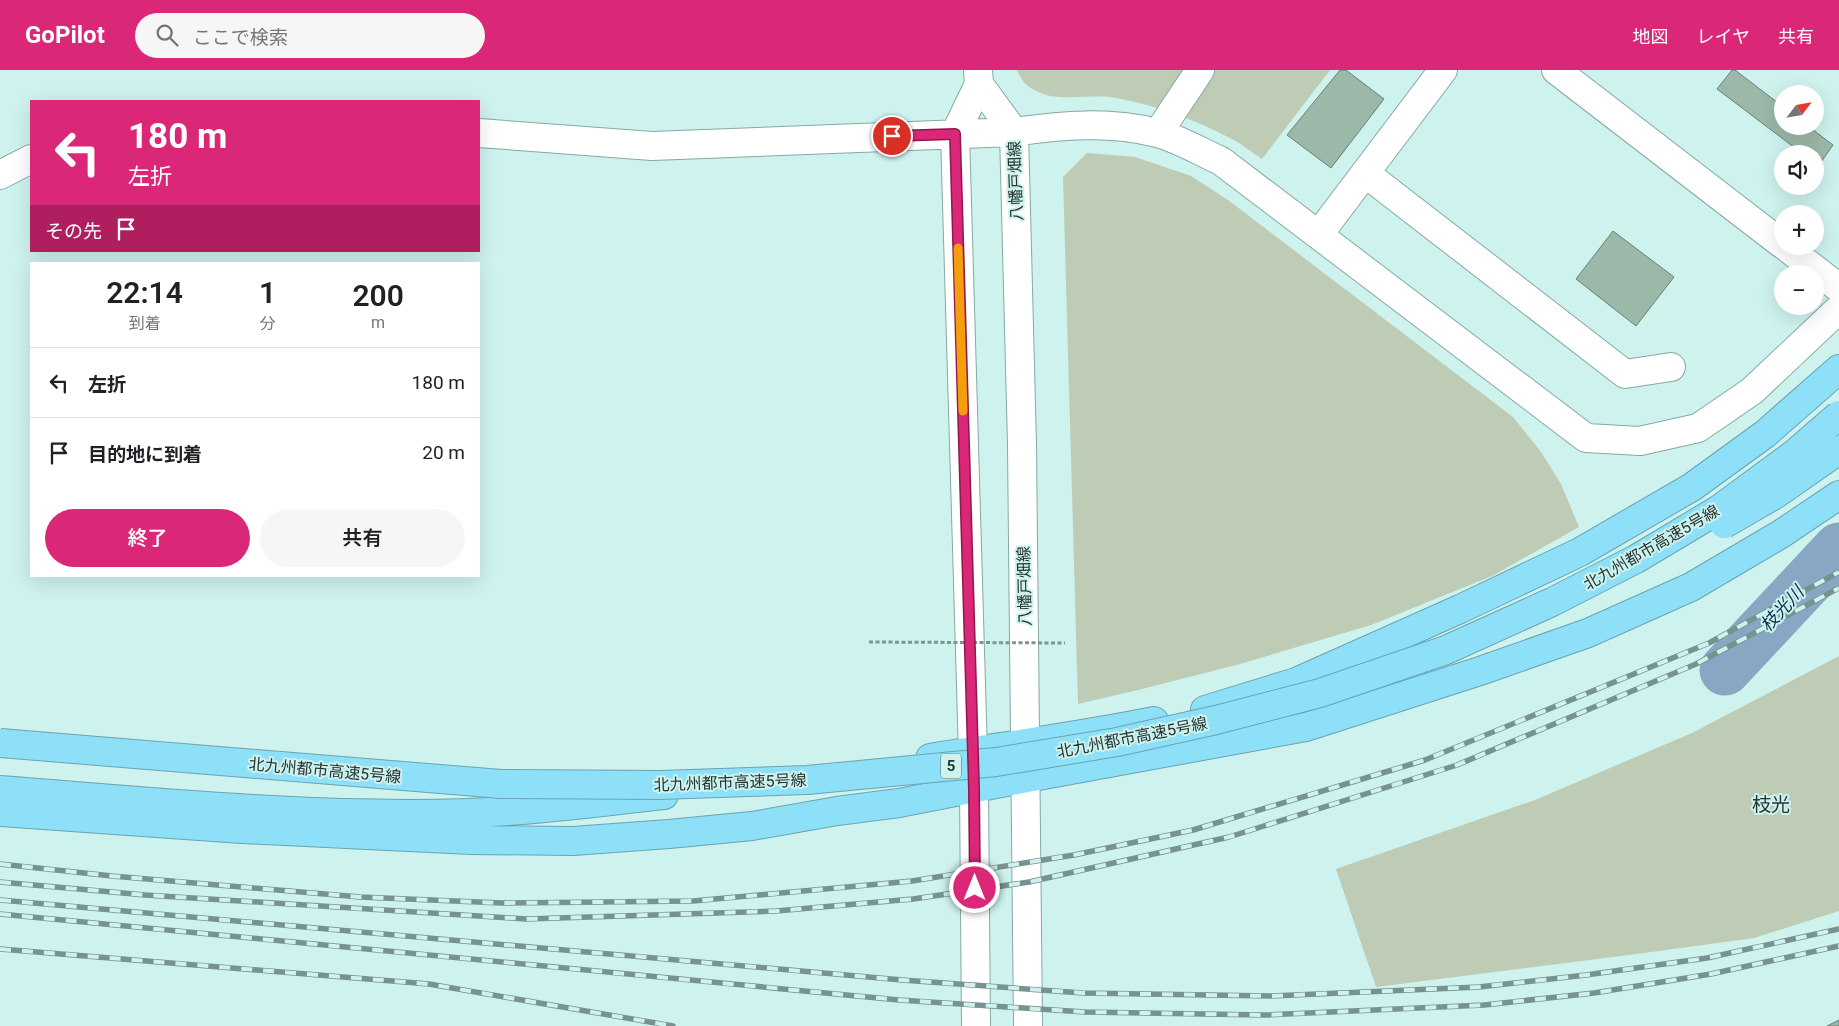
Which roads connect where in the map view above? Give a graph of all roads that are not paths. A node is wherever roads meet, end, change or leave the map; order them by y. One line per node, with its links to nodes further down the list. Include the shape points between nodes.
1 (1200, 70): 7 (street)
2 (1443, 70): 10 (street)
3 (1556, 70): 13 (street)
4 (979, 77): 5 (street, 八幡戸畑線); 8 (street, 八幡戸畑線)
5 (1014, 132): 7 (street, via 1052,126 1109,125); 8 (street); 24 (street, 八幡戸畑線)
6 (480, 133): 8 (street, via 652,146)
7 (1158, 133): 12 (street, via 1221,160)
8 (955, 134): 25 (street, 八幡戸畑線)
9 (30, 160): 11 (street)
10 (1366, 173): 12 (street); 17 (street, via 1625,374)
11 (0, 175)
12 (1319, 234): 16 (street, via 1586,438 1640,441 1698,428 1752,391)
13 (1774, 237)
14 (1797, 255): 15 (street)
15 (1839, 288)
16 (1839, 308)
17 (1671, 367)
18 (1839, 369): 24 (highway, via 1765,434 1692,487 1580,552 1460,609 1296,682 1209,709)
19 (1839, 416): 22 (highway, 北九州都市高速5号線 / 5, bridge, via 1718,510 1636,559)
20 (1839, 450): 22 (highway, 北九州都市高速5号線 / 5, bridge, via 1776,494 1632,574)
21 (1839, 495): 26 (highway, via 1781,534 1691,587 1588,633 1480,671 1306,727)
22 (1446, 650): 23 (highway, 北九州都市高速5号線 / 5, bridge, via 1320,693 1117,742 996,762 807,780 660,785 501,784)
23 (0, 743)
24 (1026, 744): 25 (highway); 26 (street, 八幡戸畑線)
25 (972, 750): 27 (street, 八幡戸畑線); 28 (highway, via 737,787 470,813 246,809)
26 (1027, 778): 27 (highway); 31 (street, 八幡戸畑線)
27 (974, 789): 29 (highway, via 752,826 573,840 472,840 242,829); 30 (street, 八幡戸畑線)
28 (0, 790)
29 (0, 812)
30 (976, 1026)
31 (1028, 1026)

